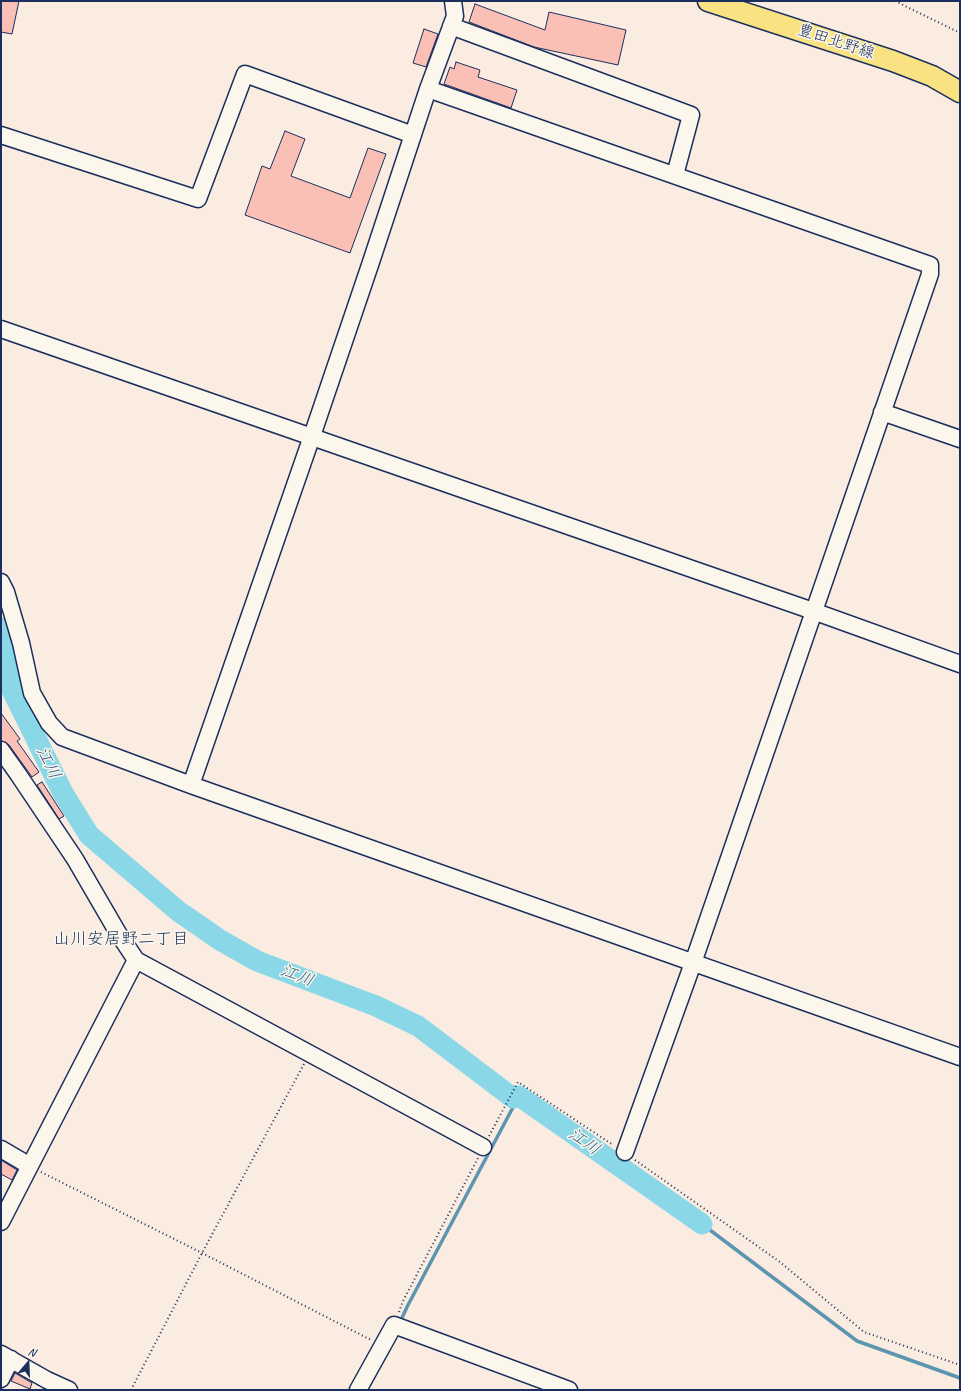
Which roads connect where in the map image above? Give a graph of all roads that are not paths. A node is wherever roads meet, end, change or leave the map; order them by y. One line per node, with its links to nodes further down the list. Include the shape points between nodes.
1 (453, 1): 3 (street, via 455,16)
2 (719, 3): 5 (main road, 豊田北野線, via 893,61 932,76)
3 (451, 26): 4 (street); 8 (street, via 691,115)
4 (428, 89): 7 (street); 8 (street)
5 (960, 92)
6 (1, 135): 7 (street, via 198,199 245,74)
7 (413, 135): 11 (street)
8 (675, 175): 10 (street, via 930,265 930,274)
9 (1, 329): 11 (street)
10 (882, 412): 12 (street); 14 (street)
11 (312, 436): 14 (street); 17 (street)
12 (960, 439)
13 (1, 582): 17 (street, via 21,643 32,693 49,723 62,737)
14 (813, 611): 15 (street); 19 (street)
15 (960, 664)
16 (1, 750): 18 (street, via 75,860)
17 (191, 785): 19 (street)
18 (136, 960): 21 (street); 24 (street)
19 (693, 963): 20 (street); 23 (street)
20 (960, 1058)
21 (483, 1147)
22 (1, 1148): 24 (street)
23 (625, 1152)
24 (30, 1166): 25 (street)
25 (1, 1222)
26 (6, 1357): 27 (street); 28 (street)
27 (1, 1379)
28 (69, 1390)
29 (358, 1390): 30 (street, via 394,1325)
30 (569, 1390)

